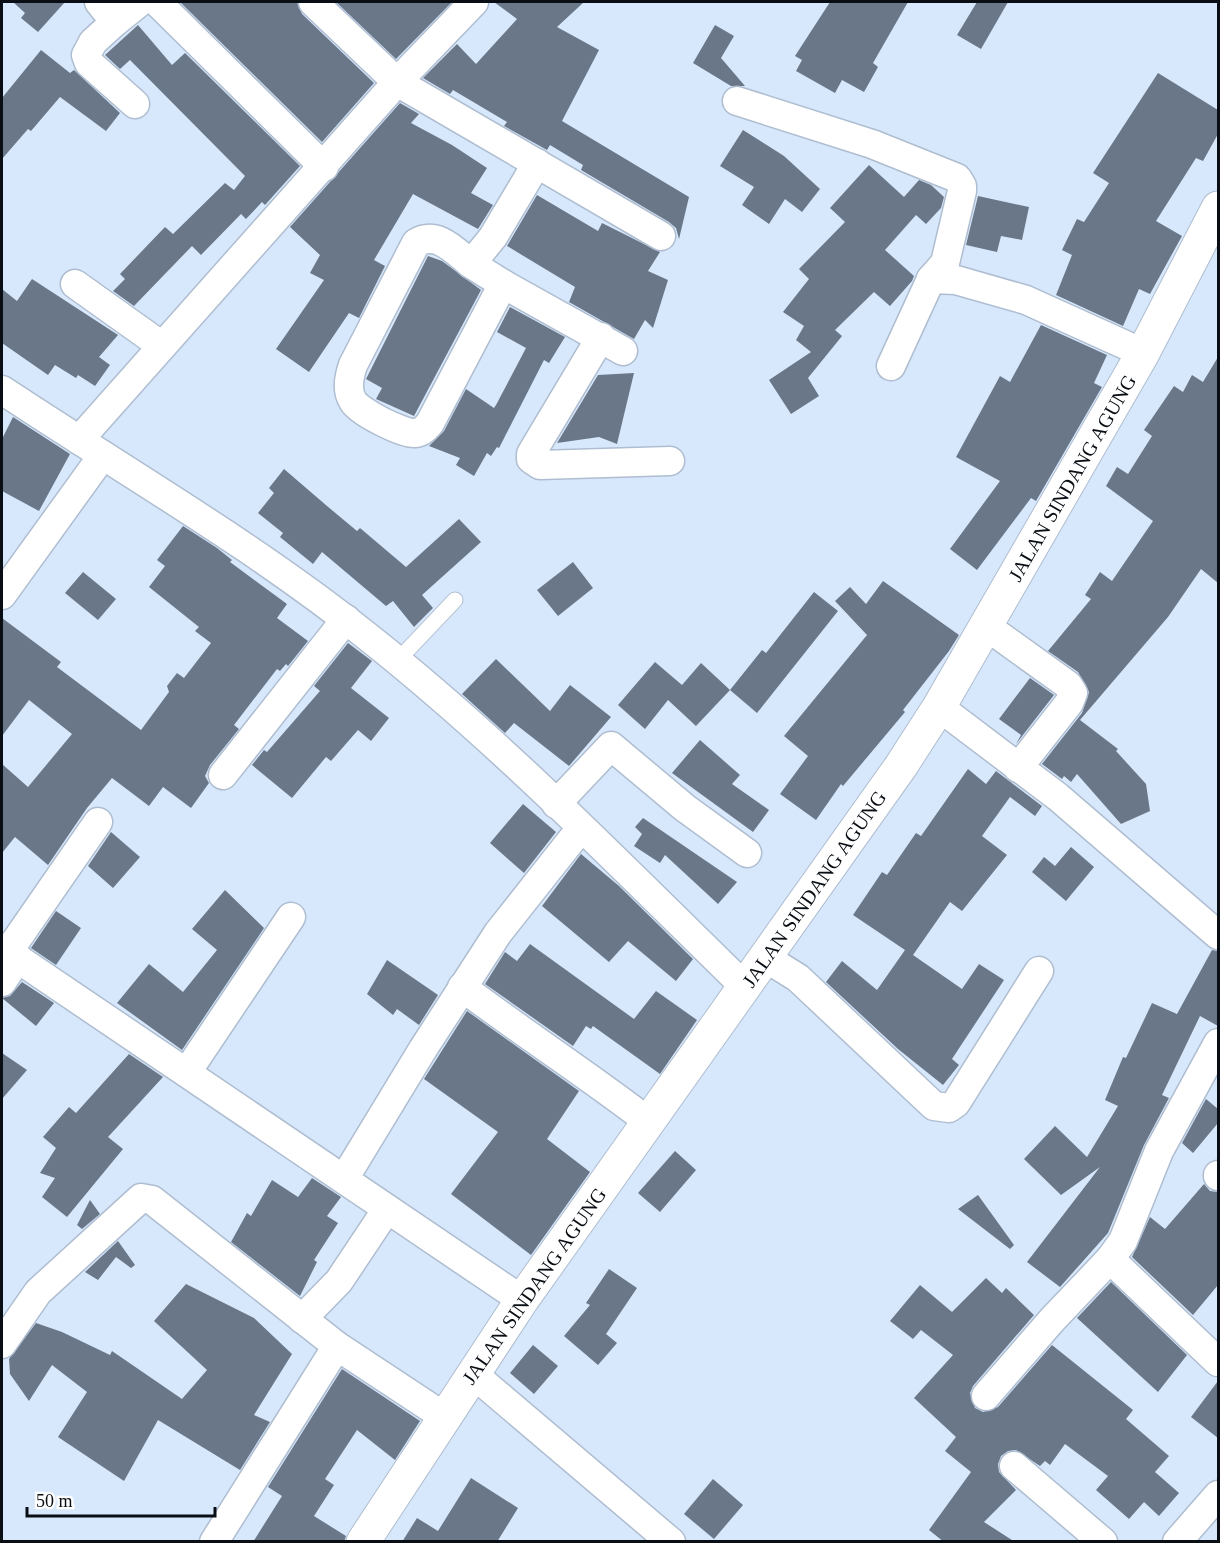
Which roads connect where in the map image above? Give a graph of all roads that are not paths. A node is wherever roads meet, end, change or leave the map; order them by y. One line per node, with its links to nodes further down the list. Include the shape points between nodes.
1 (140, 2): 5 (street)
2 (158, 2): 10 (street)
3 (313, 2): 6 (street)
4 (474, 2): 6 (street)
5 (107, 12): 8 (street, via 86,55 89,63)
6 (397, 82): 9 (street); 10 (street)
7 (737, 100): 14 (street, via 872,144 957,178 962,191 945,263)
8 (135, 104)
9 (537, 163): 12 (street); 13 (street, via 493,237)
10 (324, 166): 17 (street)
11 (1218, 208): 18 (main road, JALAN SINDANG AGUNG)
12 (661, 236)
13 (471, 264): 16 (street); 16 (street, via 443,242 432,238 416,243 353,365 349,391 353,402 364,412 406,432 417,434 424,430)
14 (931, 279): 18 (street, via 956,280 1026,300); 19 (street)
15 (75, 284): 17 (street)
16 (502, 284): 23 (street, via 612,344 531,459 540,465)
17 (162, 346): 21 (street)
18 (1143, 353): 27 (main road, JALAN SINDANG AGUNG)
19 (891, 366)
20 (2, 390): 21 (street)
21 (79, 440): 22 (street)
22 (103, 455): 24 (street); 26 (street)
23 (670, 461)
24 (2, 596)
25 (455, 600): 28 (lane)
26 (346, 619): 28 (street); 31 (street)
27 (986, 626): 29 (main road, JALAN SINDANG AGUNG); 30 (street, via 1068,685 1073,693)
28 (398, 660): 32 (street)
29 (939, 706): 30 (street); 39 (main road, JALAN SINDANG AGUNG)
30 (1018, 768): 37 (street, via 1058,797)
31 (223, 775)
32 (556, 804): 34 (street); 35 (street, via 611,746)
33 (98, 822): 38 (street)
34 (581, 828): 42 (street, via 498,933); 43 (street)
35 (747, 853)
36 (291, 916): 45 (street)
37 (1218, 935)
38 (9, 952): 41 (street); 45 (street)
39 (766, 958): 40 (street, via 798,978 934,1106 944,1108 956,1104); 43 (main road, JALAN SINDANG AGUNG)
40 (1039, 971)
41 (2, 982)
42 (462, 987): 46 (street); 47 (street)
43 (745, 987): 46 (main road, JALAN SINDANG AGUNG)
44 (1218, 1043): 49 (street, via 1159,1151 1135,1217)
45 (187, 1072): 47 (street)
46 (649, 1122): 50 (main road, JALAN SINDANG AGUNG)
47 (344, 1179): 48 (street)
48 (387, 1209): 50 (street); 51 (street, via 339,1281)
49 (1110, 1259): 54 (street); 56 (street)
50 (522, 1300): 55 (main road, JALAN SINDANG AGUNG)
51 (302, 1319): 52 (street, via 152,1200 141,1198 38,1292); 53 (street)
52 (2, 1344)
53 (337, 1346): 57 (street); 60 (street)
54 (1218, 1362)
55 (472, 1373): 57 (main road, JALAN SINDANG AGUNG); 62 (street)
56 (986, 1396)
57 (443, 1416): 61 (main road, JALAN SINDANG AGUNG)
58 (1014, 1466): 63 (street)
59 (1218, 1495): 64 (street)
60 (214, 1542)
61 (363, 1542)
62 (671, 1542)
63 (1102, 1542)
64 (1177, 1542)

